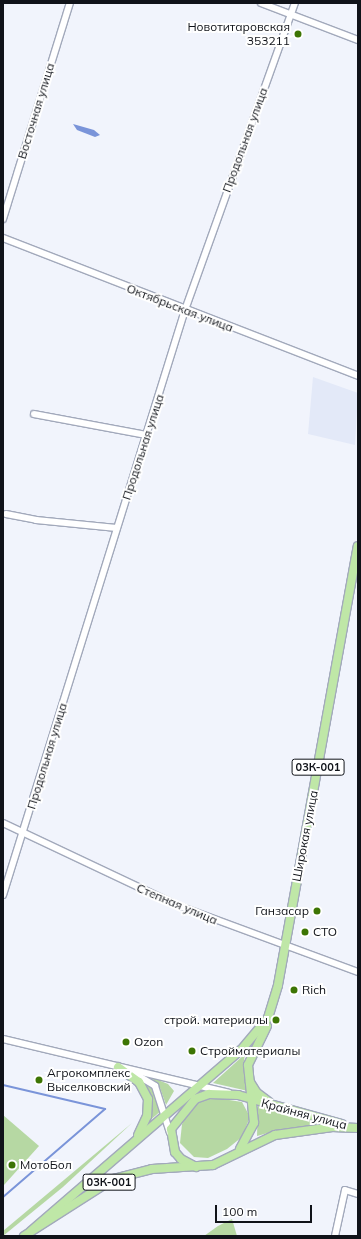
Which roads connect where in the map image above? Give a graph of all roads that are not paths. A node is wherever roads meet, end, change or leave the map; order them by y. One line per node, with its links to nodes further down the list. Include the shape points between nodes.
1 (70, 3): 6 (street, Восточная улица)
2 (261, 3): 4 (street)
3 (295, 3): 4 (street, Продольная улица)
4 (290, 14): 5 (street); 8 (street, Продольная улица)
5 (358, 40)
6 (3, 218)
7 (3, 238): 8 (street, Октябрьская улица)
8 (185, 310): 9 (street, Октябрьская улица); 11 (street, Продольная улица)
9 (358, 376)
10 (34, 414): 11 (street)
11 (146, 435): 13 (street, Продольная улица)
12 (6, 514): 13 (street, via 36,520)
13 (117, 528): 16 (street, Продольная улица)
14 (358, 546): 18 (main road, Широкая улица / 03К-001)
15 (3, 823): 16 (street, Степная улица)
16 (22, 832): 17 (street, Продольная улица); 18 (street, Степная улица, via 174,904)
17 (3, 895)
18 (285, 946): 19 (street, Степная улица); 20 (main road, Широкая улица / 03К-001)
19 (358, 972)
20 (272, 1008): 23 (main road, 03К-001, via 270,1022 253,1052); 24 (main road, 03К-001, via 249,1042)
21 (3, 1039): 22 (street)
22 (118, 1067): 24 (street, 03К-001); 30 (street, via 138,1074 155,1086); 32 (main road, 03К-001, via 139,1082 148,1099 147,1116)
23 (248, 1078): 27 (main road, 03К-001); 28 (main road, 03К-001, via 257,1093)
24 (202, 1085): 25 (street, 03К-001); 26 (main road, 03К-001)
25 (238, 1095): 27 (main road, 03К-001); 29 (main road, via 209,1094 195,1099)
26 (188, 1096): 29 (main road); 30 (main road, 03К-001)
27 (251, 1099): 28 (main road, Крайняя улица / 03К-001); 34 (main road, 03К-001, via 252,1131)
28 (280, 1108): 31 (main road, Крайняя улица / 03К-001)
29 (181, 1113): 33 (main road, via 171,1129)
30 (166, 1114): 32 (main road, 03К-001); 33 (street)
31 (358, 1128): 34 (main road, 03К-001, via 332,1127 274,1135)
32 (134, 1141): 37 (main road, 03К-001)
33 (173, 1146): 35 (main road, via 181,1159)
34 (236, 1153): 35 (main road, 03К-001, via 220,1163)
35 (199, 1168): 37 (main road, 03К-001, via 152,1170 114,1179)
36 (358, 1194): 39 (street, via 345,1190)
37 (32, 1231): 38 (main road, 03К-001)
38 (24, 1236)
39 (335, 1236)

